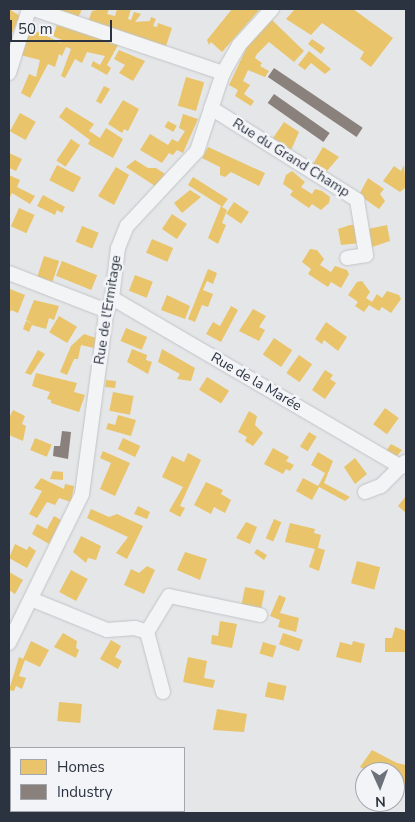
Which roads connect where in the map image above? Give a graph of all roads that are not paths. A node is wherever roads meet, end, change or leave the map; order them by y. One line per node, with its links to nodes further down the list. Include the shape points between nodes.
1 (29, 9): 4 (street)
2 (34, 9): 5 (street)
3 (272, 9): 5 (street, Rue de l'Ermitage, via 239,46)
4 (9, 73)
5 (223, 73): 6 (street, Rue de l'Ermitage)
6 (211, 108): 7 (street, Rue du Grand Champ, via 357,200 366,255); 9 (street, Rue de l'Ermitage, via 197,151 126,226 118,248)
7 (347, 258)
8 (9, 272): 10 (street)
9 (112, 298): 10 (street, Rue de l'Ermitage); 11 (street, Rue de la Marée)
10 (107, 311): 13 (street, Rue de l'Ermitage, via 82,494)
11 (403, 463): 12 (street, via 376,491)
12 (365, 492)
13 (31, 599): 15 (street, via 107,630 135,628); 16 (street, Rue de l'Ermitage)
14 (260, 615): 15 (street, via 169,596)
15 (147, 632): 17 (street)
16 (9, 643)
17 (163, 692)

